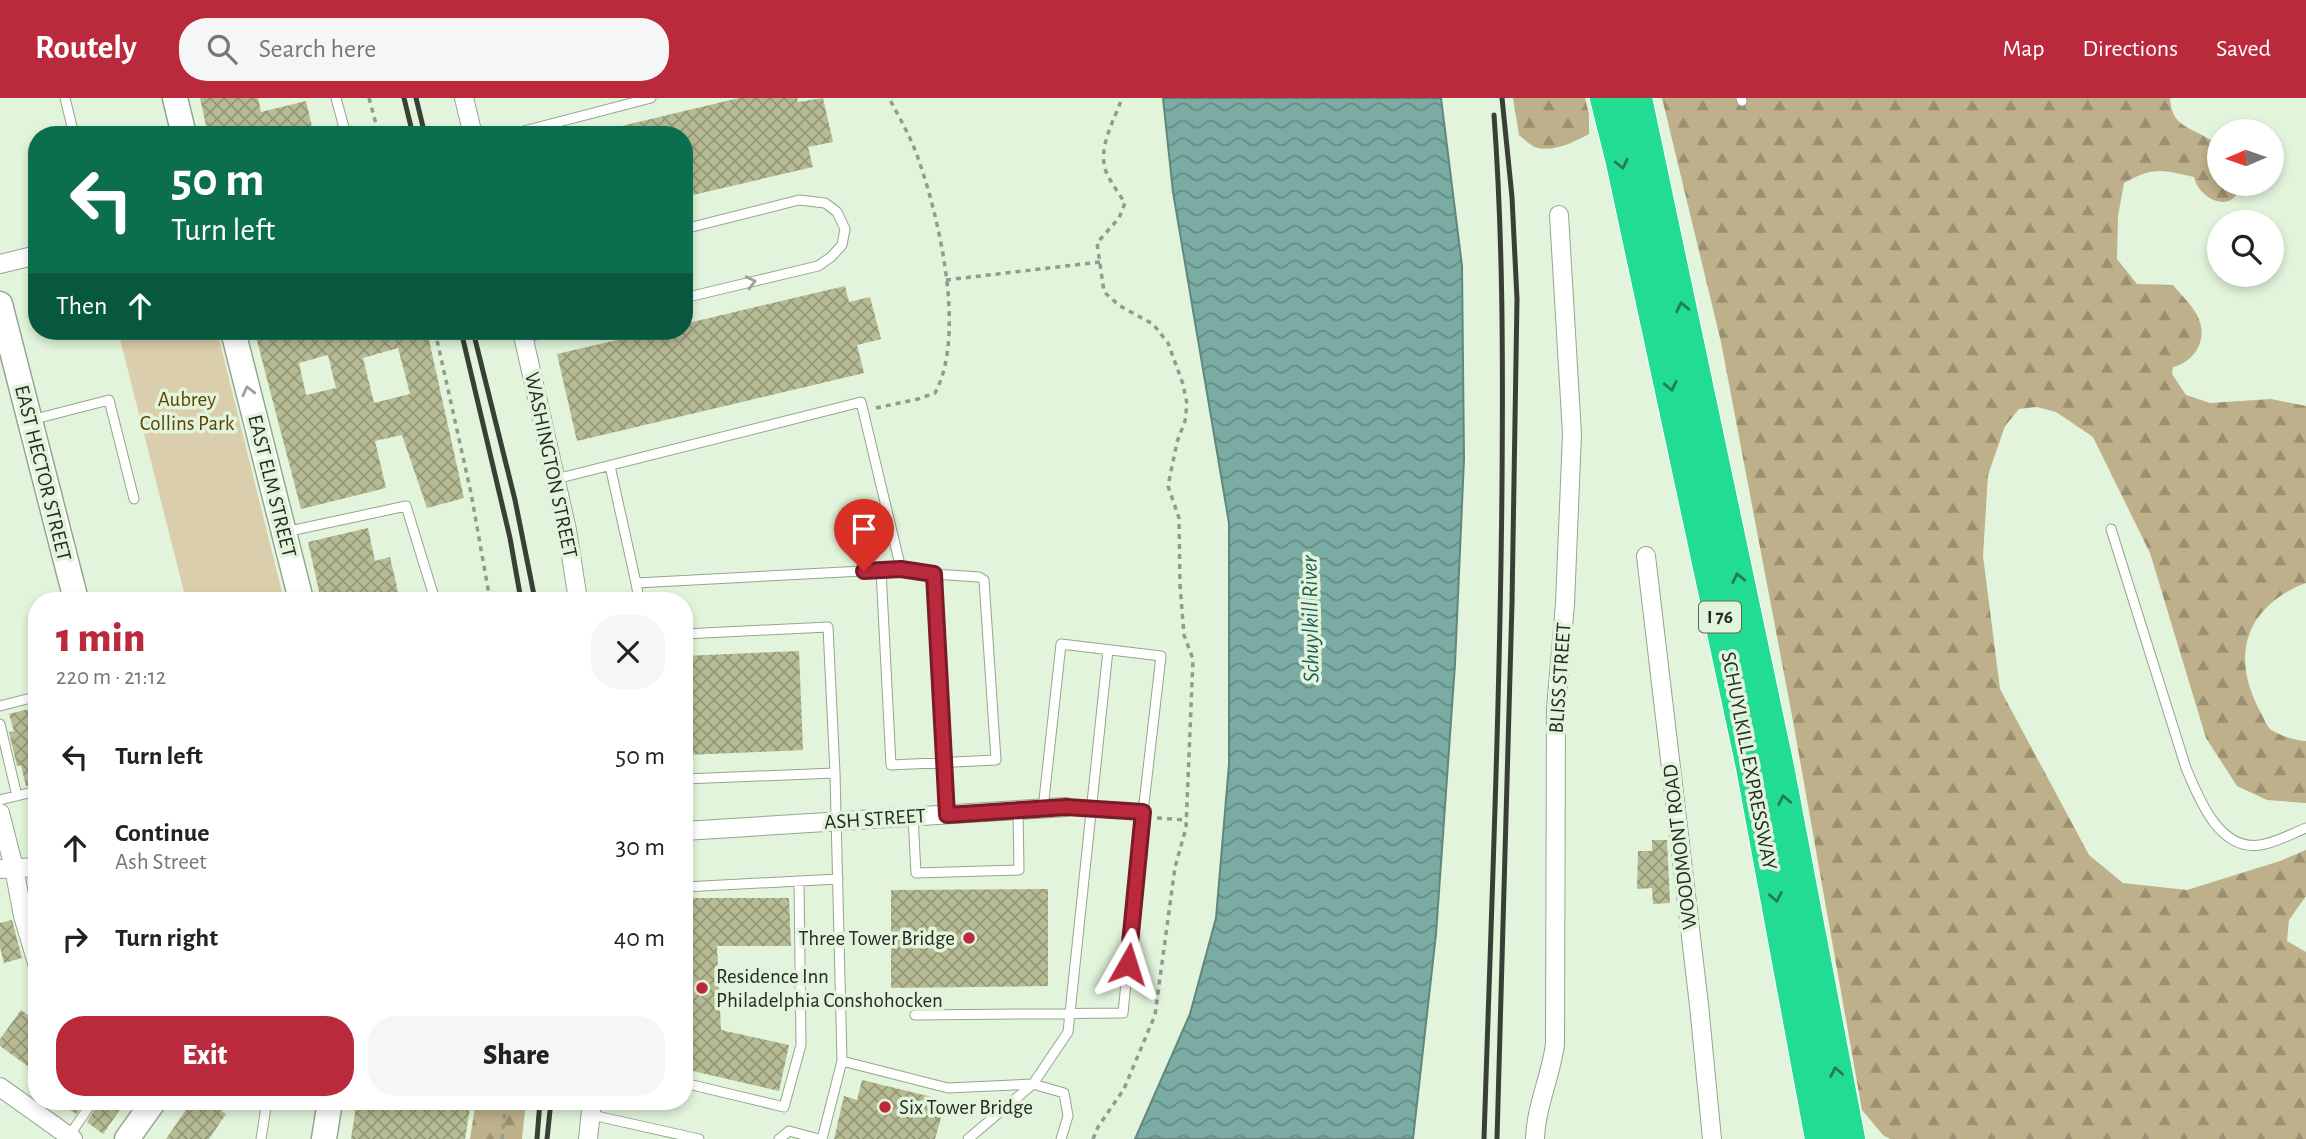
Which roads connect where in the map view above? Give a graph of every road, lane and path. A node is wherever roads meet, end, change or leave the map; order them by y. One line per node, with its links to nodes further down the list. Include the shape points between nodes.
1 (65, 98): 11 (lane)
2 (175, 98): 12 (main road)
3 (336, 98): 13 (lane)
4 (369, 98): 14 (path)
5 (464, 98): 15 (street)
6 (650, 98): 16 (lane)
7 (889, 98): 22 (path, via 919,161 939,230)
8 (1122, 98): 20 (path, via 1103,161 1125,204 1097,243)
9 (1606, 98): 105 (highway, SCHUYLKILL EXPRESSWAY / I 76, one-way to 105, via 1752,767)
10 (1636, 98): 106 (highway, SCHUYLKILL EXPRESSWAY / I 76, one-way to 10, via 1778,767)
11 (72, 126)
12 (182, 126)
13 (344, 126)
14 (377, 126)
15 (471, 126)
16 (543, 126)
17 (1559, 215): 103 (street, BLISS STREET, via 1572,434 1556,709 1555,1044)
18 (693, 227): 23 (lane, one-way to 18, via 818,266 842,245 845,229 837,212 825,203 809,200)
19 (28, 257): 21 (street)
20 (1100, 262): 22 (path); 66 (path, via 1104,292 1153,324 1168,343 1187,404 1168,486 1179,518 1184,635 1193,659)
21 (0, 264)
22 (946, 280): 28 (path, via 947,363 934,393)
23 (693, 297)
24 (0, 304): 29 (main road, EAST HECTOR STREET)
25 (235, 340): 34 (main road, EAST ELM STREET, one-way to 25)
26 (437, 340): 43 (path)
27 (524, 340): 31 (street, WASHINGTON STREET)
28 (863, 411): 30 (lane, via 861,402); 36 (lane)
29 (30, 420): 32 (lane, via 109,400); 40 (main road, EAST HECTOR STREET)
30 (610, 466): 31 (lane); 39 (lane)
31 (556, 479): 44 (street, WASHINGTON STREET)
32 (134, 499)
33 (2111, 529): 68 (lane, via 2186,768 2211,817 2224,834 2250,846)
34 (284, 533): 41 (main road, EAST ELM STREET); 42 (lane, via 406,506)
35 (1646, 556): 104 (street, WOODMONT ROAD)
36 (901, 569): 37 (lane); 38 (lane)
37 (881, 570): 39 (lane); 51 (lane, via 891,765)
38 (934, 574): 51 (lane); 51 (lane, via 984,580 996,760)
39 (636, 583): 45 (lane)
40 (74, 592)
41 (298, 592)
42 (433, 592)
43 (489, 592)
44 (577, 592)
45 (638, 592)
46 (693, 634): 52 (lane, via 828,627)
47 (1108, 650): 58 (lane, via 1061,644); 59 (lane); 61 (lane, via 1161,656)
48 (28, 699): 49 (lane)
49 (0, 706)
50 (0, 724): 55 (lane)
51 (945, 762): 63 (lane)
52 (835, 773): 53 (lane); 67 (lane)
53 (693, 779)
54 (28, 793): 55 (lane)
55 (17, 796): 56 (lane)
56 (0, 800)
57 (1066, 807): 58 (street, ASH STREET); 59 (lane)
58 (1044, 809): 60 (street, ASH STREET)
59 (1092, 809): 61 (lane); 76 (lane)
60 (1018, 810): 63 (street, ASH STREET); 64 (lane, via 1019,870 916,873)
61 (1143, 812): 76 (lane, via 1123,1013)
62 (0, 813): 71 (street)
63 (947, 815): 64 (street, ASH STREET)
64 (913, 817): 67 (street, ASH STREET)
65 (1170, 819): 66 (path)
66 (1186, 820): 102 (path, via 1155,1015 1124,1089)
67 (836, 822): 69 (street, ASH STREET); 72 (lane)
68 (2306, 828)
69 (693, 830)
70 (28, 868): 71 (street)
71 (7, 869): 75 (street)
72 (838, 879): 73 (lane); 78 (lane)
73 (799, 881): 74 (lane); 80 (lane, via 801,1045 784,1108)
74 (693, 887)
75 (28, 933)
76 (1070, 1013): 77 (lane); 79 (lane, via 1068,1032)
77 (915, 1015)
78 (842, 1061): 79 (lane, via 948,1088); 99 (lane)
79 (1033, 1084): 100 (lane); 101 (lane, via 1064,1093 1068,1116)
80 (693, 1085)
81 (0, 1087): 82 (street)
82 (28, 1107)
83 (32, 1110): 91 (street)
84 (88, 1110): 91 (lane)
85 (148, 1110): 92 (main road)
86 (266, 1110): 93 (lane)
87 (329, 1110): 94 (main road)
88 (505, 1110): 95 (path)
89 (592, 1110): 96 (street)
90 (599, 1110): 97 (lane)
91 (71, 1138)
92 (127, 1139)
93 (261, 1139)
94 (324, 1139)
95 (502, 1139)
96 (588, 1139)
97 (699, 1139)
98 (779, 1139): 99 (lane, via 789,1132)
99 (821, 1139)
100 (968, 1139)
101 (1061, 1139)
102 (1093, 1139)
103 (1535, 1139)
104 (1712, 1139)
105 (1821, 1139)
106 (1849, 1139)

